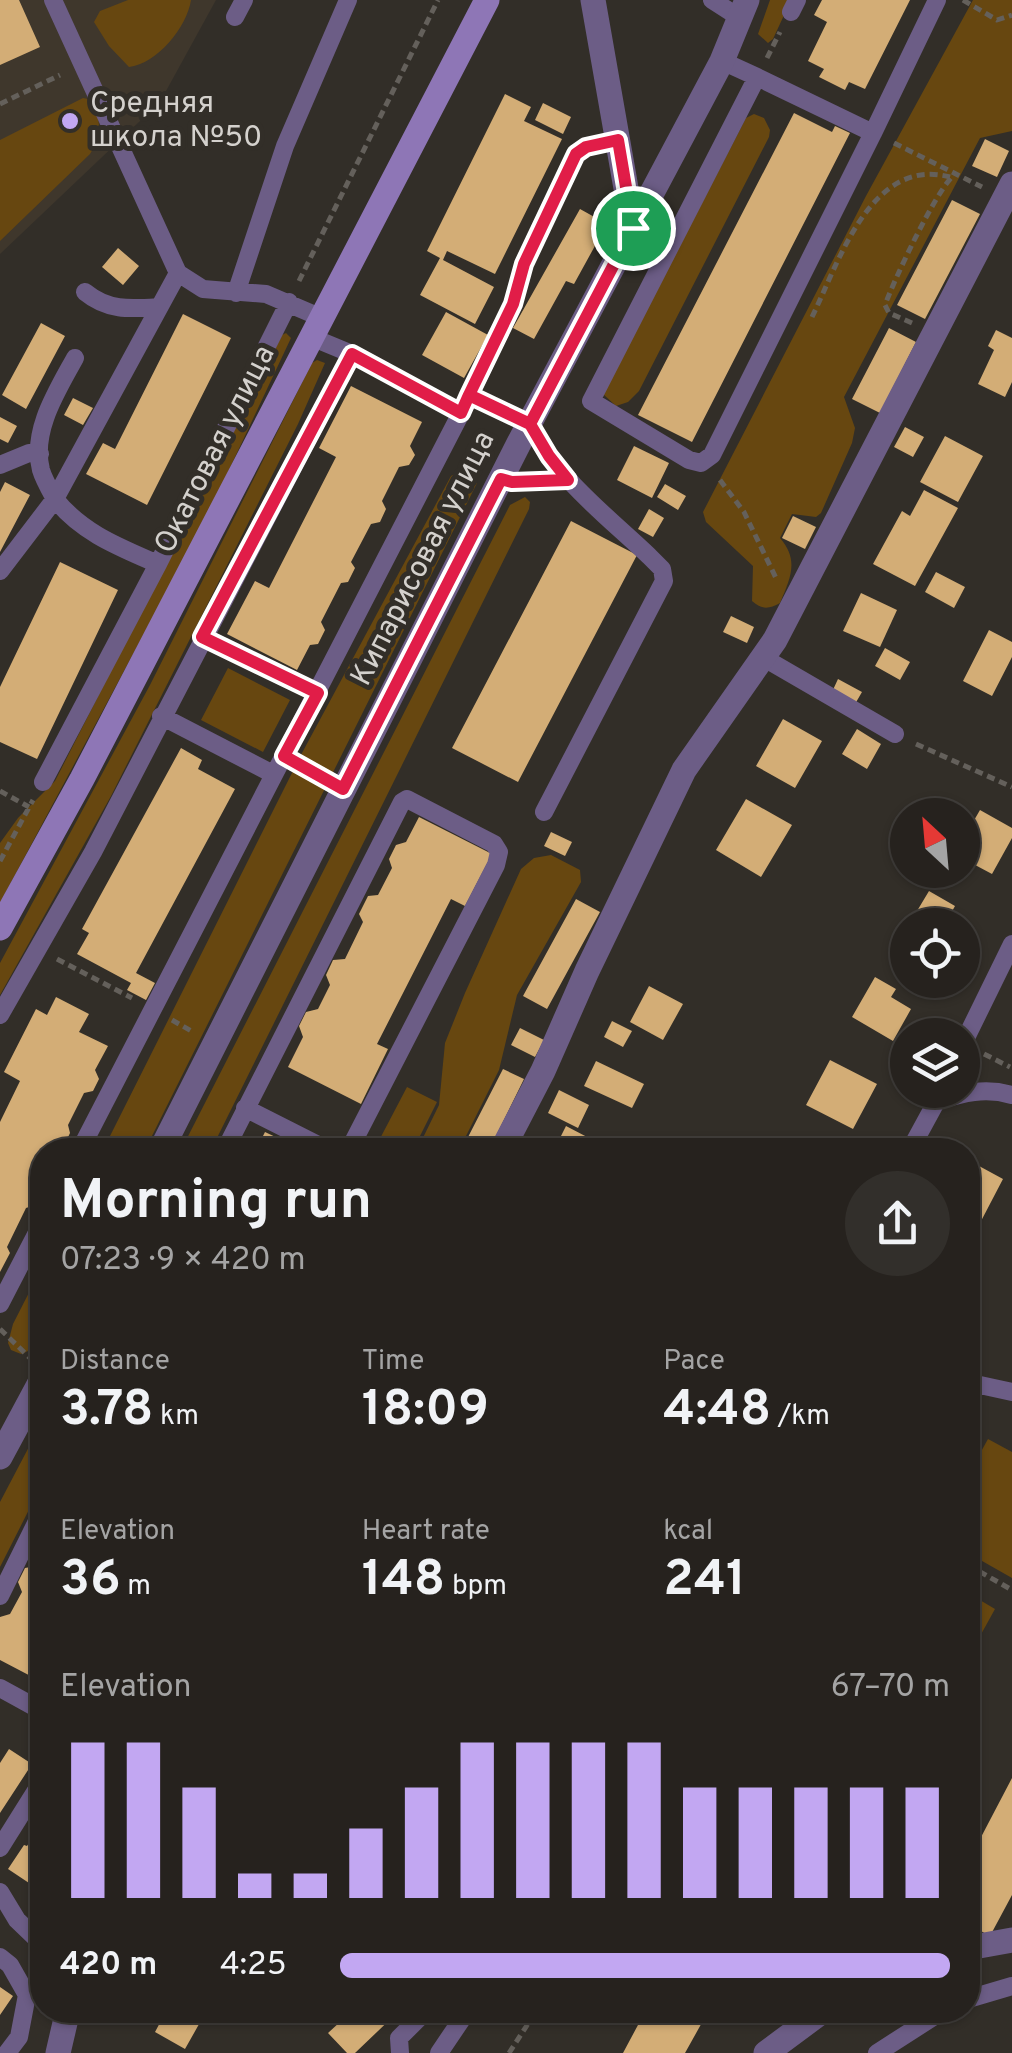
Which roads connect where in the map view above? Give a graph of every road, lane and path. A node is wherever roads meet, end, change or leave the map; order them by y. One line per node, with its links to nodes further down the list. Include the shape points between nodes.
1 (53, 0): 13 (lane)
2 (348, 0): 23 (lane, via 286,146)
3 (438, 0): 24 (path)
4 (487, 0): 27 (main road, Окатовая улица)
5 (593, 0): 17 (street)
6 (712, 0): 10 (lane)
7 (936, 0): 16 (lane)
8 (963, 0): 11 (path, via 997,20)
9 (794, 6): 14 (path)
10 (743, 9): 12 (street, Кипарисовая улица)
11 (1012, 15)
12 (722, 62): 14 (lane); 20 (street, Кипарисовая улица)
13 (83, 64): 15 (path); 21 (lane)
14 (758, 77): 16 (lane); 34 (lane, via 591,401 689,460)
15 (0, 104)
16 (873, 134): 18 (path); 34 (lane)
17 (618, 140): 20 (street); 31 (lane, via 576,154)
18 (952, 176): 19 (path); 26 (path, via 909,175 884,192 862,218); 28 (path, via 885,305)
19 (1009, 191): 28 (street)
20 (633, 228): 32 (street, Кипарисовая улица)
21 (178, 273): 23 (lane, via 203,290); 25 (lane)
22 (85, 292): 25 (lane, via 109,307)
23 (236, 293): 24 (lane)
24 (289, 302): 27 (lane); 39 (lane)
25 (160, 307): 38 (lane)
26 (810, 320)
27 (316, 327): 29 (lane); 54 (main road, Окатовая улица)
28 (932, 333): 41 (street)
29 (352, 354): 31 (lane); 42 (lane)
30 (75, 358): 33 (lane, via 42,427)
31 (461, 413): 44 (lane)
32 (530, 424): 36 (street, Кипарисовая улица); 37 (lane)
33 (40, 454): 35 (lane); 38 (lane)
34 (705, 462): 41 (path, via 744,512)
35 (0, 465)
36 (501, 479): 37 (lane); 60 (street, Кипарисовая улица)
37 (568, 480): 52 (lane, via 662,569 664,581)
38 (55, 499): 39 (lane, via 99,538); 40 (lane)
39 (158, 564): 48 (lane)
40 (0, 571)
41 (792, 606): 43 (street)
42 (202, 637): 44 (lane); 45 (lane)
43 (764, 658): 46 (lane); 70 (street, via 684,770)
44 (318, 693): 47 (lane)
45 (161, 716): 47 (lane); 56 (lane)
46 (896, 734): 49 (path)
47 (274, 774): 57 (lane)
48 (42, 782): 51 (path)
49 (1012, 787)
50 (0, 792): 51 (path)
51 (29, 807): 53 (path)
52 (544, 812)
53 (0, 861)
54 (0, 928)
55 (1012, 944): 59 (lane)
56 (38, 949): 57 (path); 58 (lane)
57 (153, 1009): 60 (path); 65 (lane)
58 (0, 1015)
59 (976, 1018)
60 (213, 1044): 66 (street, Кипарисовая улица)
61 (980, 1091): 62 (lane)
62 (1012, 1094)
63 (245, 1108): 67 (lane); 68 (lane); 69 (lane, via 407,799 499,852)
64 (933, 1108): 71 (lane)
65 (86, 1138)
66 (166, 1138)
67 (231, 1138)
68 (304, 1138)
69 (355, 1138)
70 (508, 1138)
71 (917, 1138)
72 (30, 1245): 73 (lane)
73 (0, 1304)
74 (0, 1329): 75 (path)
75 (30, 1361)
76 (980, 1384): 78 (lane)
77 (30, 1388): 79 (street)
78 (1012, 1392)
79 (0, 1456)
80 (30, 1535): 83 (lane)
81 (980, 1573): 82 (path)
82 (1012, 1590)
83 (0, 1596)
84 (0, 1688): 85 (lane)
85 (30, 1704)
86 (30, 1800): 87 (lane)
87 (0, 1848)
88 (0, 1892): 89 (lane)
89 (30, 1932)
90 (1012, 1940): 91 (street)
91 (980, 1946)
92 (0, 1957): 101 (lane, via 27,1995 19,2037)
93 (1012, 1986): 94 (lane)
94 (980, 1995)
95 (65, 2023): 102 (street)
96 (414, 2023): 103 (lane, via 398,2038)
97 (459, 2023): 104 (lane)
98 (529, 2023): 105 (path)
99 (806, 2023): 106 (street)
100 (923, 2023): 107 (lane)
101 (7, 2053)
102 (58, 2053)
103 (400, 2053)
104 (439, 2053)
105 (509, 2053)
106 (766, 2053)
107 (876, 2053)

